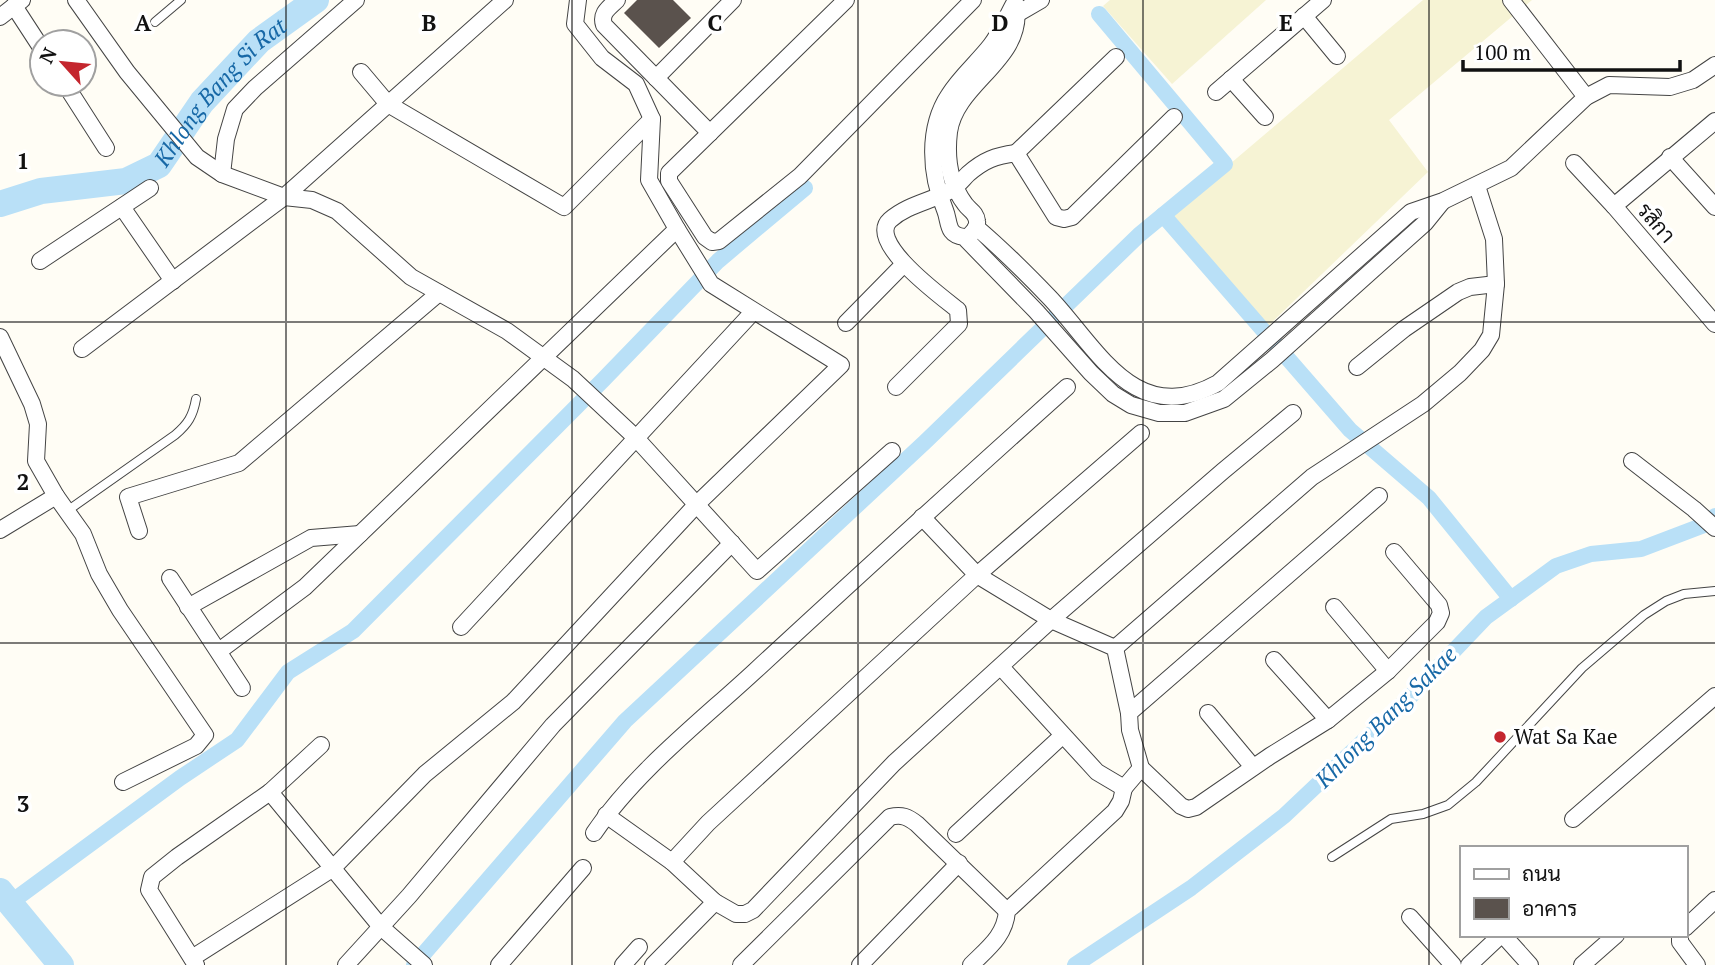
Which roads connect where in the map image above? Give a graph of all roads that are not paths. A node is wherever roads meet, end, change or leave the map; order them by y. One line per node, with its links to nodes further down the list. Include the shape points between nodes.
1 (76, 0): 38 (street, via 127,72 197,157)
2 (181, 0): 17 (lane)
3 (356, 0): 38 (street, via 235,109)
4 (505, 0): 28 (street)
5 (578, 0): 31 (street, via 575,24 602,58 636,84)
6 (617, 0): 23 (street, via 604,12 604,25)
7 (733, 0): 23 (street)
8 (846, 0): 33 (street)
9 (973, 0): 33 (street, via 800,176 712,242 669,181 674,167)
10 (1041, 0): 14 (street)
11 (1323, 0): 15 (street)
12 (1511, 0): 26 (street)
13 (18, 3): 16 (street); 18 (street)
14 (1013, 10): 41 (street, via 1006,51 961,103 950,128 948,157); 42 (street, via 993,43 949,95 935,124 933,158)
15 (1304, 16): 19 (street); 24 (street)
16 (0, 17)
17 (155, 22)
18 (31, 28)
19 (1337, 56)
20 (1116, 57): 35 (street)
21 (1715, 65): 26 (street, via 1670,87 1609,85)
22 (361, 72): 28 (street)
23 (656, 78): 33 (street)
24 (1231, 79): 25 (street); 30 (street)
25 (1216, 92)
26 (1586, 97): 39 (street, via 1511,168)
27 (74, 98): 34 (street)
28 (388, 104): 31 (street, via 564,207); 43 (street)
29 (1174, 117): 35 (street, via 1077,213 1064,219 1056,217 1047,205)
30 (1265, 117)
31 (652, 119): 50 (street, via 649,180)
32 (1715, 121): 36 (street, รสิกา)
33 (710, 133)
34 (106, 148)
35 (1016, 153): 41 (street, via 992,156)
36 (1670, 157): 46 (street, รสิกา); 47 (street)
37 (1574, 163): 46 (street)
38 (222, 174): 43 (street)
39 (1476, 186): 44 (street); 55 (street, via 1494,239)
40 (150, 188): 45 (street)
41 (954, 188): 42 (street); 48 (street)
42 (939, 195): 49 (street); 53 (street, via 890,220 884,228)
43 (284, 197): 54 (street); 56 (street, via 312,200 337,211 411,278)
44 (1443, 201): 63 (street, via 1411,212 1259,348 1202,392 1178,397 1147,393 1126,383); 65 (street, via 1425,223 1224,400 1185,413 1159,414 1131,405)
45 (122, 206): 52 (street); 54 (street)
46 (1614, 206): 59 (street, รสิกา)
47 (1715, 207)
48 (967, 208): 49 (street, via 955,209); 51 (street, via 975,215)
49 (948, 218): 51 (street, via 949,229 958,237)
50 (677, 229): 57 (street, via 711,284); 62 (street)
51 (970, 232): 63 (street, via 1051,298); 65 (street)
52 (40, 261)
53 (904, 264): 58 (street); 66 (street, via 958,310 960,317 959,324)
54 (173, 281): 61 (street)
55 (1496, 284): 64 (street, via 1458,292); 92 (street, via 1491,335 1451,381 1274,509)
56 (439, 293): 62 (street, via 508,331); 81 (street, via 239,463 128,497)
57 (753, 312): 71 (street); 76 (street, via 841,365)
58 (845, 323)
59 (1715, 324)
60 (0, 337): 74 (street, via 33,404 38,424 36,461)
61 (82, 349)
62 (545, 359): 71 (street); 82 (street)
63 (1104, 362): 65 (street)
64 (1357, 368)
65 (1091, 373)
66 (896, 387)
67 (1067, 387): 78 (street)
68 (196, 399): 77 (lane, via 187,425)
69 (1293, 413): 90 (street)
70 (1141, 433): 85 (street)
71 (635, 437): 76 (street); 91 (street)
72 (892, 451): 83 (street, via 757,571)
73 (1632, 461): 79 (street)
74 (56, 496): 77 (street); 80 (street)
75 (1378, 496): 99 (street)
76 (697, 504): 83 (street); 117 (street, via 513,702 425,774)
77 (67, 511): 106 (street, via 120,610 205,735 196,746)
78 (922, 517): 85 (street); 109 (street, via 657,761)
79 (1715, 528)
80 (0, 530)
81 (139, 531)
82 (360, 534): 88 (street, via 311,538); 93 (street, via 305,587)
83 (732, 543): 123 (street, via 553,725)
84 (1394, 552): 96 (street, via 1441,613)
85 (977, 575): 90 (street); 114 (street, via 708,823)
86 (170, 578): 88 (street)
87 (1715, 591): 113 (lane, via 1675,598 1644,615 1582,668 1476,782 1448,805 1391,819)
88 (188, 607): 93 (street)
89 (1334, 607): 96 (street)
90 (1051, 620): 92 (street); 95 (street)
91 (461, 627)
92 (1115, 648): 99 (street)
93 (219, 651): 97 (street)
94 (1274, 660): 101 (street)
95 (1002, 667): 102 (street); 119 (street, via 894,764 753,910 736,914)
96 (1388, 671): 101 (street)
97 (243, 688)
98 (1715, 696): 110 (street)
99 (1129, 713): 105 (street)
100 (1208, 713): 104 (street)
101 (1328, 720): 104 (street)
102 (1062, 736): 107 (street, via 1097,772); 112 (street)
103 (320, 745): 108 (street)
104 (1253, 767): 105 (street, via 1188,809)
105 (1141, 768): 107 (street)
106 (123, 782)
107 (1124, 788): 120 (street, via 1115,811)
108 (270, 792): 117 (street); 129 (street, via 152,877 149,890)
109 (606, 815): 111 (street); 114 (street)
110 (1573, 819)
111 (594, 833)
112 (956, 834)
113 (1332, 858)
114 (672, 862): 119 (street)
115 (959, 863): 120 (street); 135 (street, via 908,817 890,817); 136 (street)
116 (583, 868): 132 (street)
117 (332, 869): 123 (street); 129 (street)
118 (1715, 900): 122 (street)
119 (715, 902): 134 (street)
120 (1007, 911): 137 (street, via 1000,936)
121 (1410, 917): 138 (street)
122 (1687, 926)
123 (381, 927): 130 (street); 131 (street)
124 (1500, 937): 139 (street)
125 (1504, 937): 140 (street)
126 (1614, 937): 141 (street)
127 (1680, 937): 142 (street)
128 (639, 947): 133 (street)
129 (194, 962)
130 (346, 965)
131 (424, 965)
132 (499, 965)
133 (623, 965)
134 (653, 965)
135 (741, 965)
136 (860, 965)
137 (971, 965)
138 (1453, 965)
139 (1469, 965)
140 (1530, 965)
141 (1582, 965)
142 (1697, 965)

